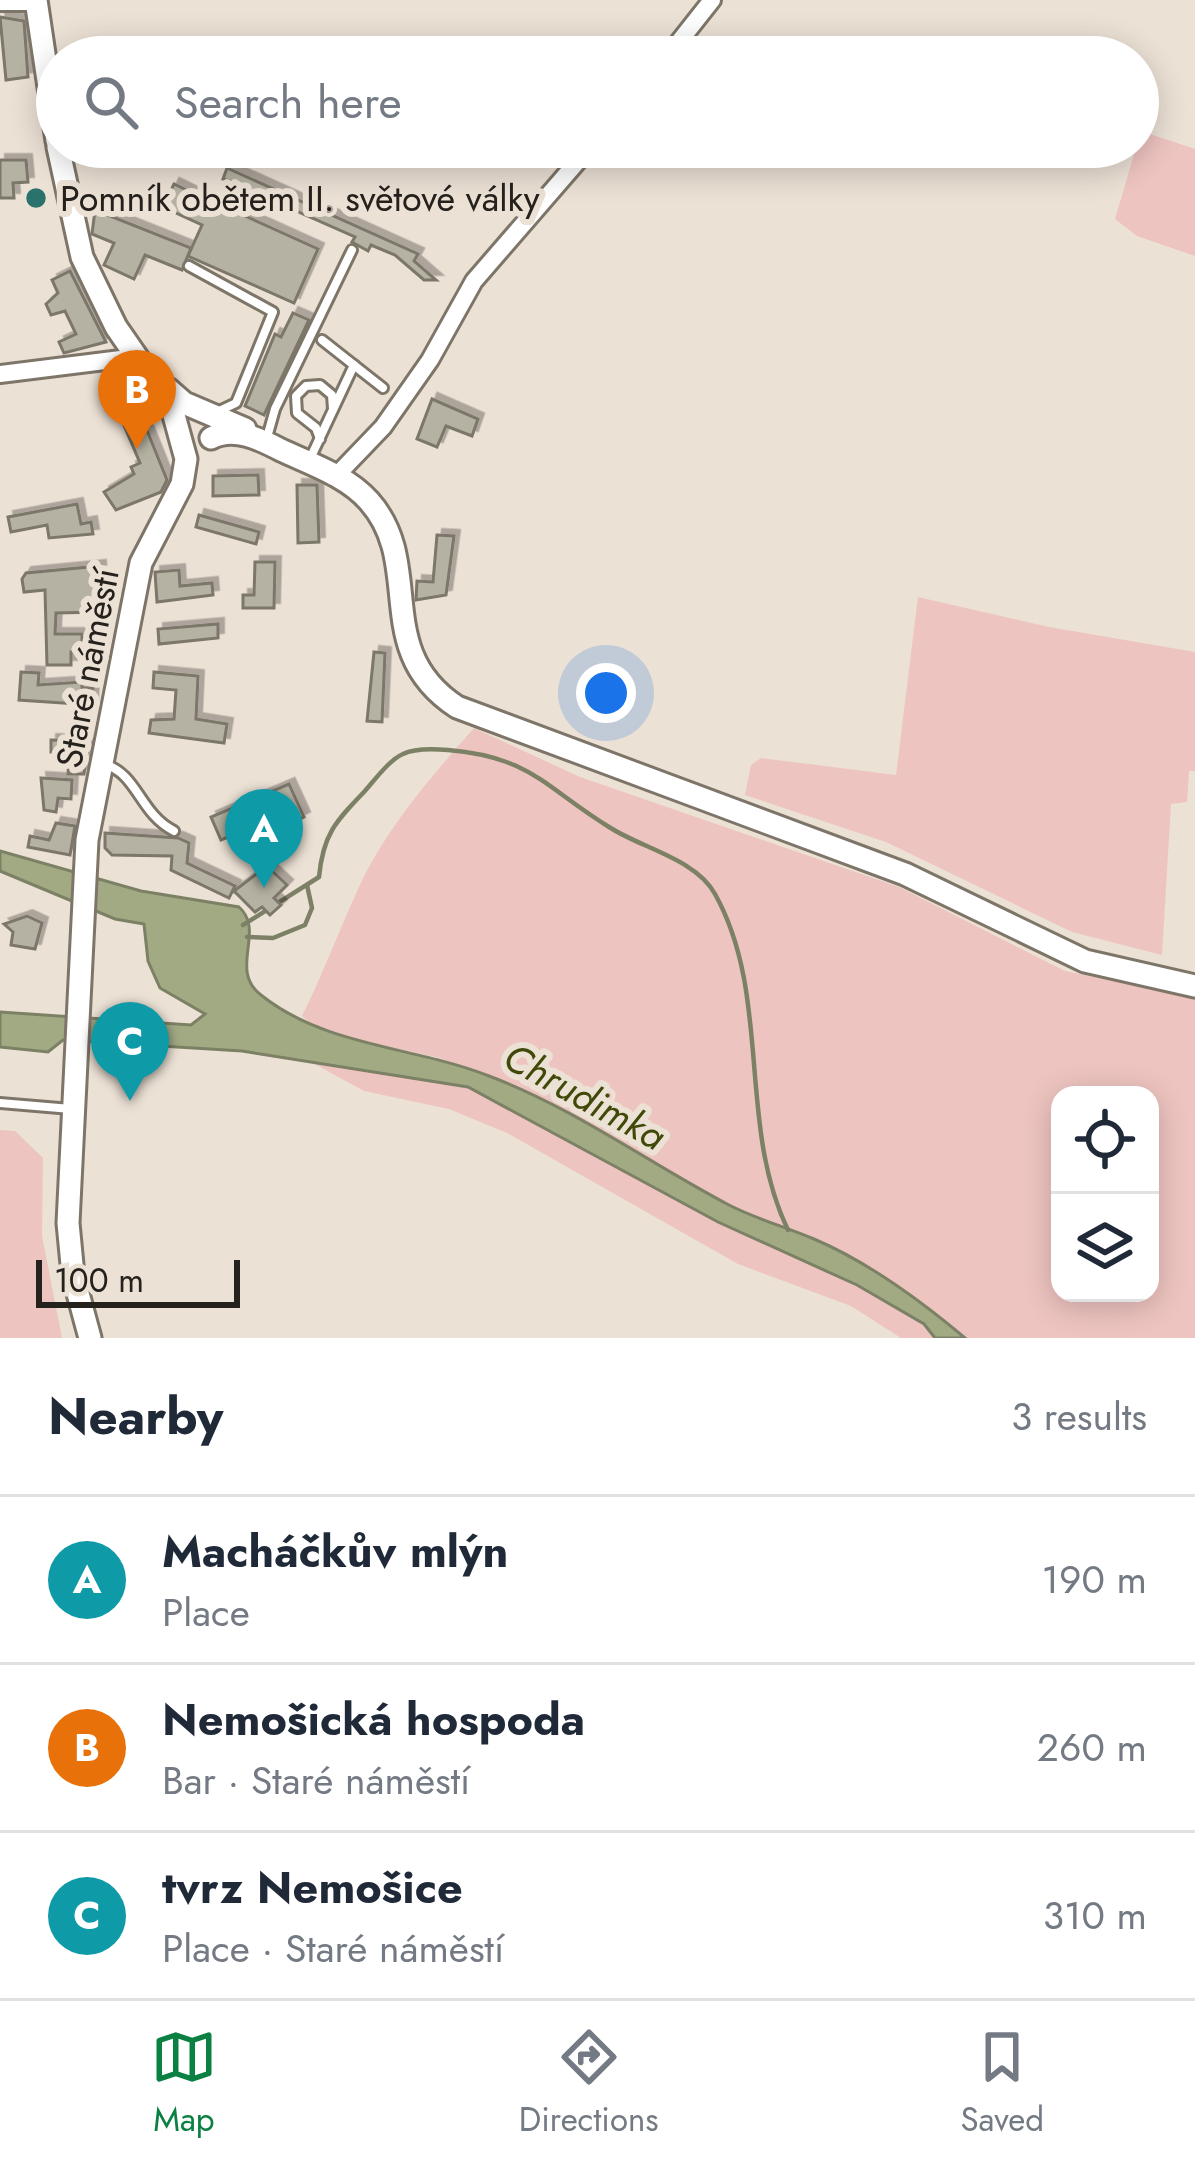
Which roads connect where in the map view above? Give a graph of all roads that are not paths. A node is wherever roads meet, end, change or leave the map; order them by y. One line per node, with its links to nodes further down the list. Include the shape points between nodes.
1 (712, 0): 5 (street)
2 (36, 1): 3 (street); 4 (street)
3 (0, 2)
4 (41, 36)
5 (684, 36)
6 (62, 168): 11 (street, via 82,257)
7 (572, 168): 24 (street, via 474,280 383,427)
8 (352, 250): 22 (lane)
9 (189, 266): 15 (lane, via 273,312)
10 (322, 340): 12 (lane)
11 (141, 363): 13 (street); 16 (street, via 180,400); 19 (street, via 172,408)
12 (354, 365): 14 (lane); 17 (lane)
13 (0, 374)
14 (383, 388)
15 (238, 399): 16 (lane, via 229,409); 18 (lane)
16 (204, 409): 18 (street); 19 (street, via 181,412); 21 (street, via 215,428)
17 (334, 409): 20 (lane); 20 (lane, via 320,385 296,396 297,413)
18 (242, 428): 22 (street)
19 (178, 433): 21 (street, via 192,446); 25 (street, Staré náměstí, via 184,480)
20 (320, 439): 23 (lane)
21 (210, 440): 22 (street, via 228,433); 25 (street, Staré náměstí)
22 (266, 442): 23 (street)
23 (308, 462): 24 (street)
24 (336, 476): 28 (street, via 369,500 386,530 405,641 425,681 457,707 893,869 1085,962)
25 (172, 504): 26 (street, Staré náměstí, via 141,563)
26 (101, 764): 27 (lane, via 122,772 144,810); 30 (street, Staré náměstí, via 86,851)
27 (173, 831)
28 (1195, 986)
29 (0, 1102): 30 (lane)
30 (73, 1109): 31 (street, via 69,1242)
31 (90, 1338)

